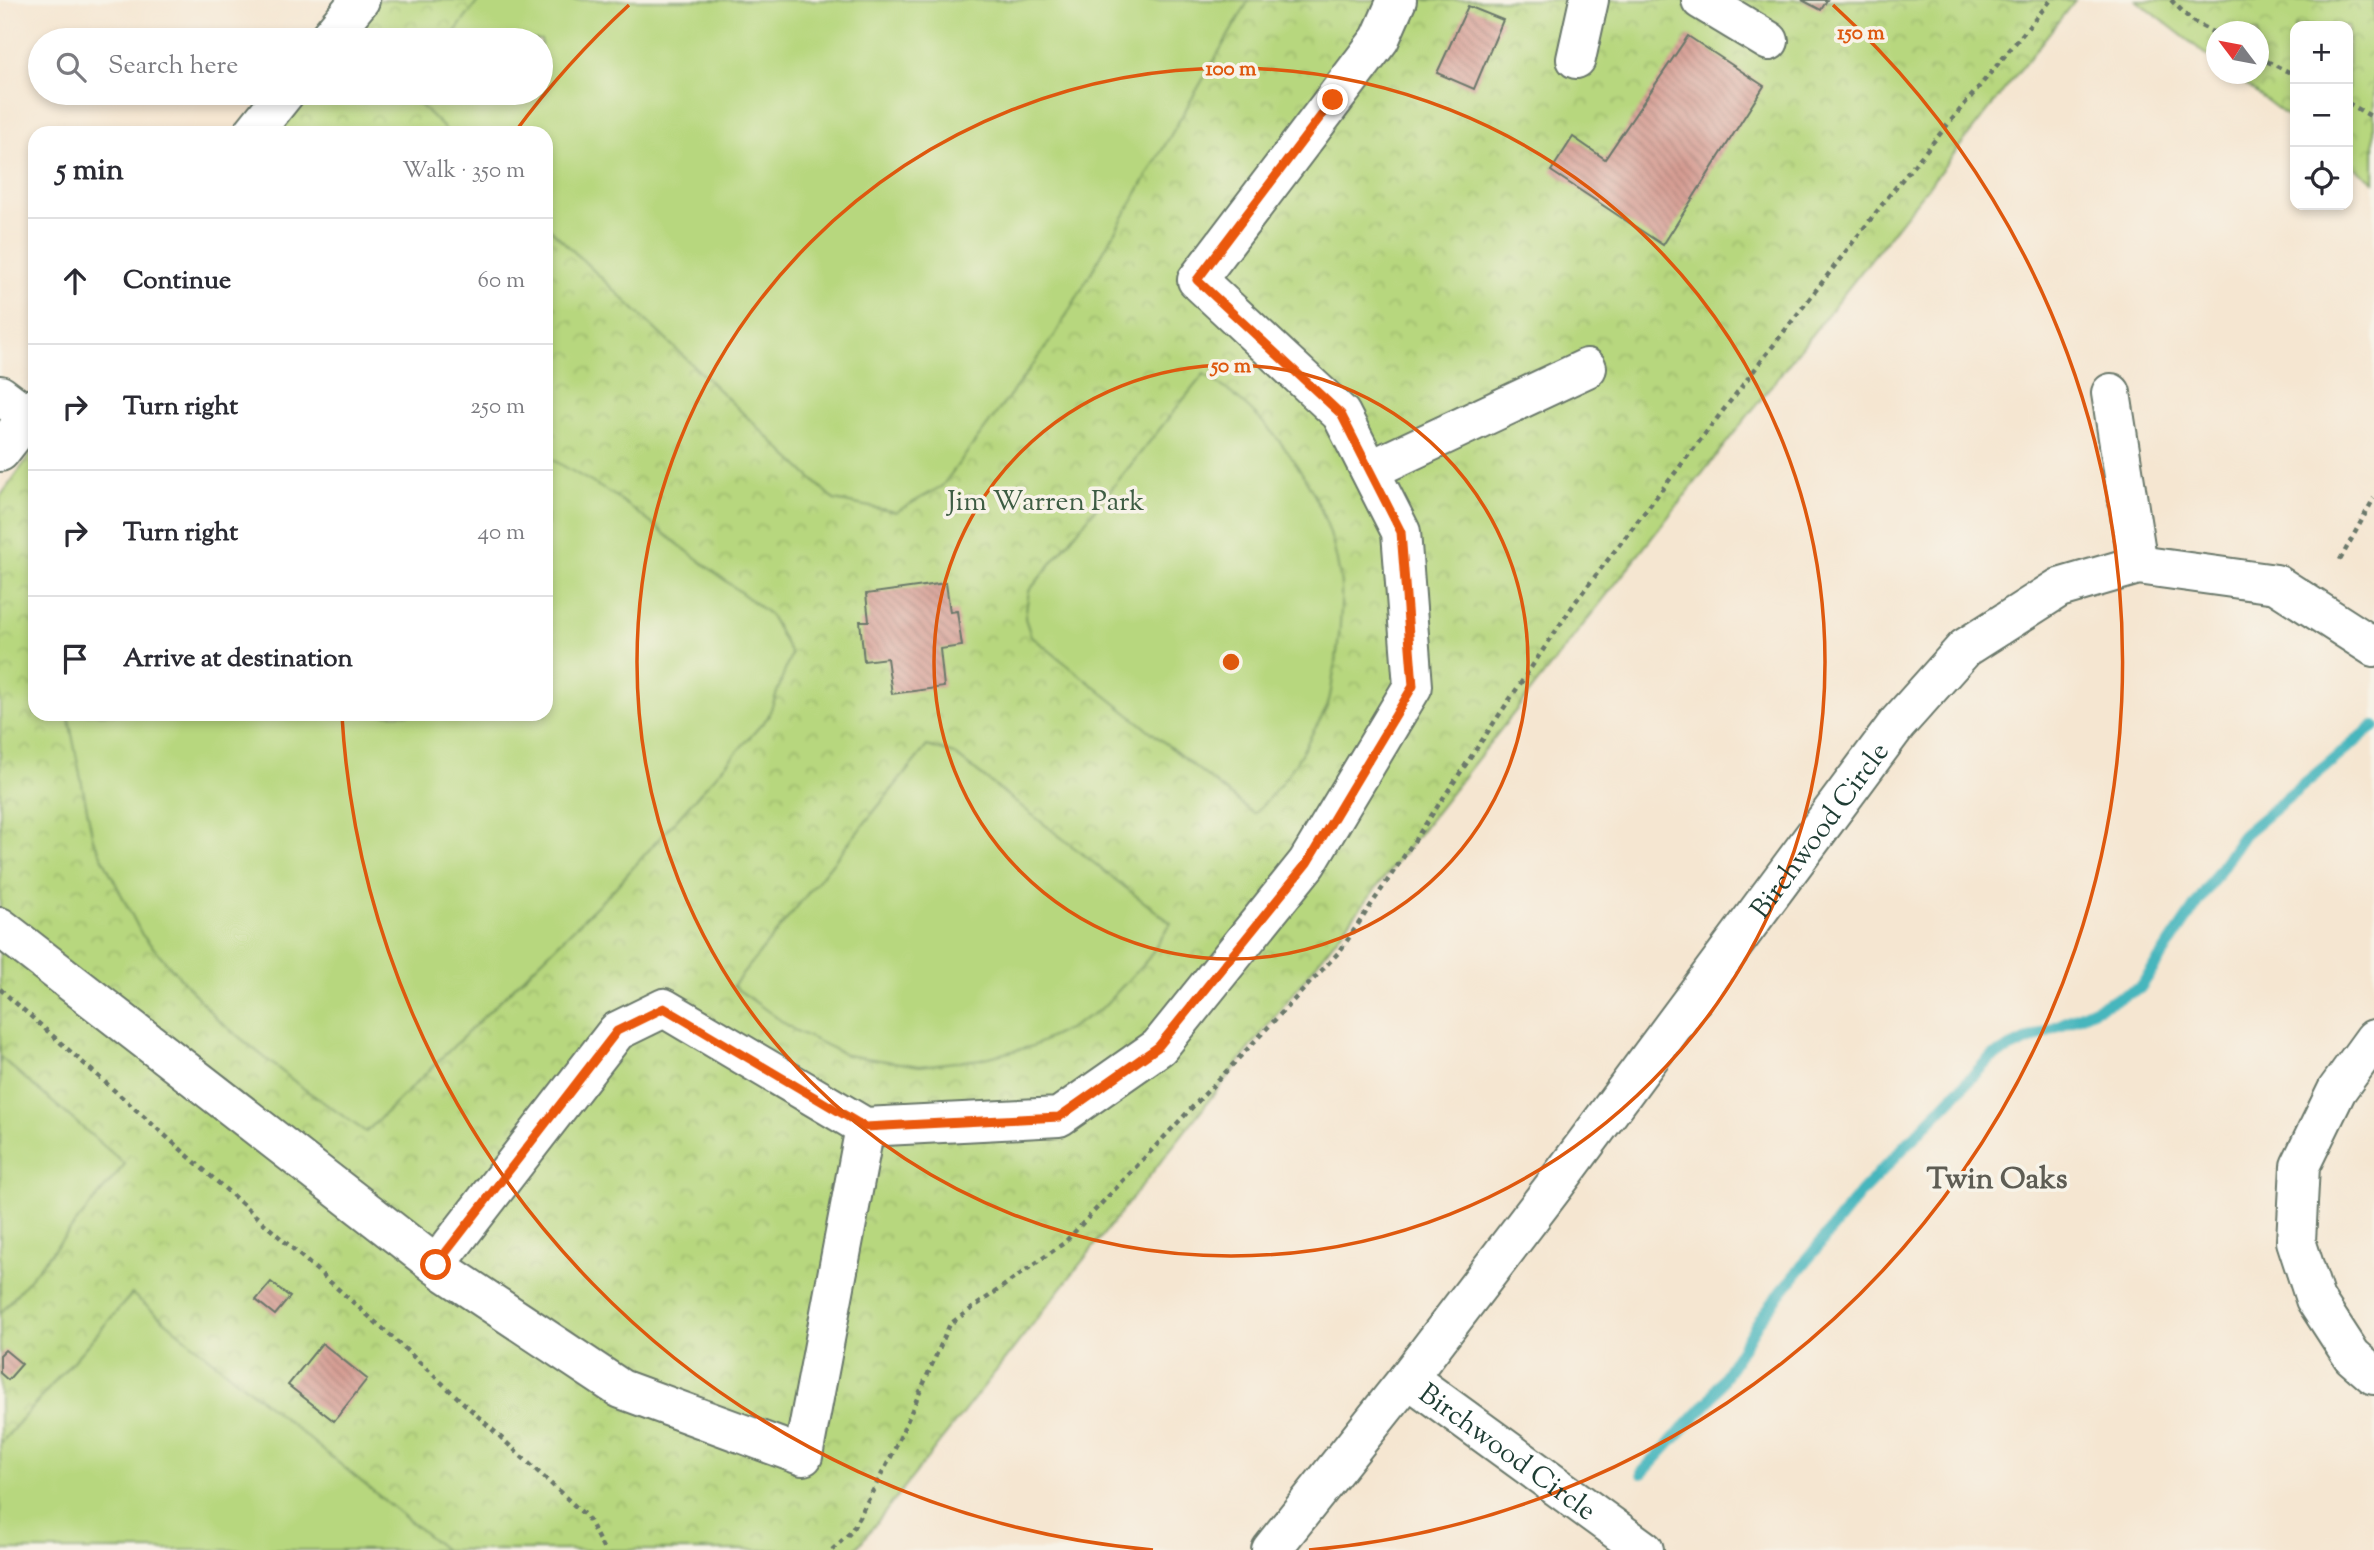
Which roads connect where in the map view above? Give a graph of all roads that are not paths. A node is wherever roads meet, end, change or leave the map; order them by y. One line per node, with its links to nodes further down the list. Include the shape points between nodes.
1 (360, 0): 5 (street)
2 (1397, 0): 14 (street, via 1380,39 1197,280 1341,414)
3 (1589, 0): 7 (street)
4 (1701, 0): 6 (street)
5 (337, 28)
6 (1769, 41)
7 (1576, 59)
8 (275, 105): 9 (street)
9 (259, 126)
10 (1587, 368): 14 (street)
11 (2111, 393): 15 (street)
12 (21, 406): 13 (street)
13 (0, 452)
14 (1370, 470): 19 (street, via 1401,532 1413,686 1307,863 1158,1047 1059,1117)
15 (2138, 565): 16 (street, Birchwood Circle, via 2276,584); 22 (street, Birchwood Circle, via 2059,588 1965,648 1897,724)
16 (2374, 647)
17 (0, 927): 20 (street)
18 (2374, 1040): 21 (street, via 2337,1090 2300,1166 2296,1241 2315,1298 2352,1356)
19 (865, 1127): 20 (street, via 664,1008 617,1031); 20 (street, via 803,1456 621,1389)
20 (436, 1265)
21 (2374, 1375)
22 (1408, 1378): 23 (street, Birchwood Circle); 24 (street, Birchwood Circle)
23 (1271, 1550)
24 (1644, 1550)

